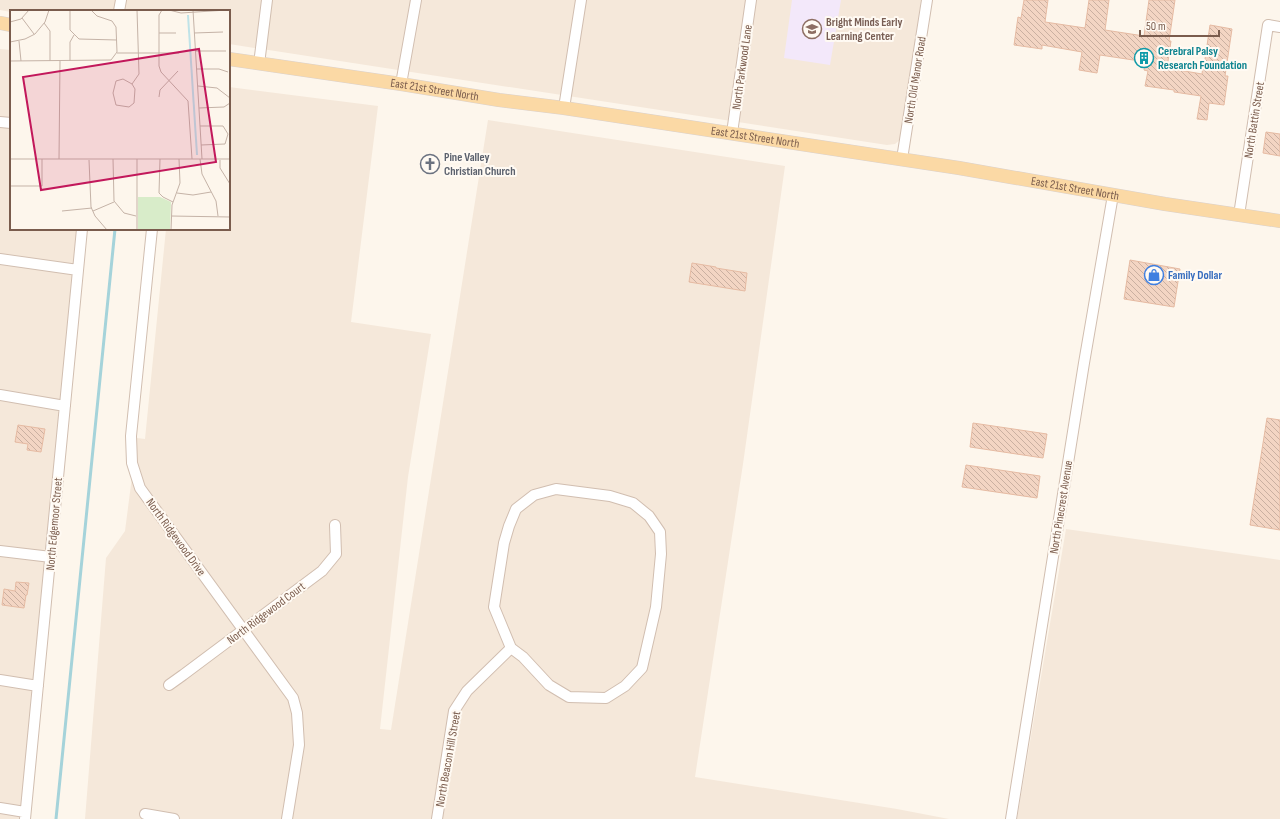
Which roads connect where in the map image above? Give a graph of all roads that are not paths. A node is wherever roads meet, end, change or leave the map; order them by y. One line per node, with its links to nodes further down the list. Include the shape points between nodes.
1 (121, 0): 7 (street)
2 (267, 0): 12 (street)
3 (416, 0): 13 (street)
4 (581, 0): 14 (street)
5 (751, 0): 17 (street, North Parkwood Lane)
6 (927, 0): 18 (street, North Old Manor Road)
7 (119, 10)
8 (0, 23): 9 (main road)
9 (10, 25)
10 (1280, 27): 20 (street, North Battin Street, via 1268,25)
11 (230, 59): 12 (main road, East 21st Street North)
12 (259, 64): 13 (main road, East 21st Street North)
13 (401, 84): 14 (main road, East 21st Street North)
14 (564, 108): 17 (main road, East 21st Street North)
15 (0, 122): 16 (street)
16 (10, 123)
17 (732, 133): 18 (main road, East 21st Street North)
18 (902, 159): 19 (main road, East 21st Street North)
19 (1113, 195): 20 (main road, East 21st Street North); 42 (street, North Pinecrest Avenue)
20 (1239, 215): 21 (main road, East 21st Street North)
21 (1280, 221)
22 (82, 230): 25 (street, North Edgemoor Street)
23 (152, 230): 31 (street, North Ridgewood Drive, via 131,436 132,463 140,488)
24 (0, 259): 25 (street)
25 (78, 270): 27 (street, North Edgemoor Street)
26 (0, 395): 27 (street)
27 (65, 406): 30 (street, North Edgemoor Street)
28 (335, 525): 31 (street, North Ridgewood Court, via 336,554 322,571)
29 (0, 551): 30 (street)
30 (51, 557): 35 (street, North Edgemoor Street)
31 (244, 630): 34 (street, North Ridgewood Court); 40 (street, North Ridgewood Drive, via 292,698 297,713 299,745)
32 (511, 648): 32 (street, via 523,657 548,685 569,697 606,698 625,686 642,668 656,607 661,554 660,532 649,516 633,503 610,496 556,489 534,494 516,509 504,543 494,607); 41 (street, North Beacon Hill Street, via 467,691 454,711)
33 (0, 680): 35 (street)
34 (169, 685)
35 (38, 686): 38 (street, North Edgemoor Street)
36 (0, 808): 38 (street)
37 (145, 814): 39 (street)
38 (25, 816)
39 (174, 819)
40 (287, 819)
41 (437, 819)
42 (1011, 819)

